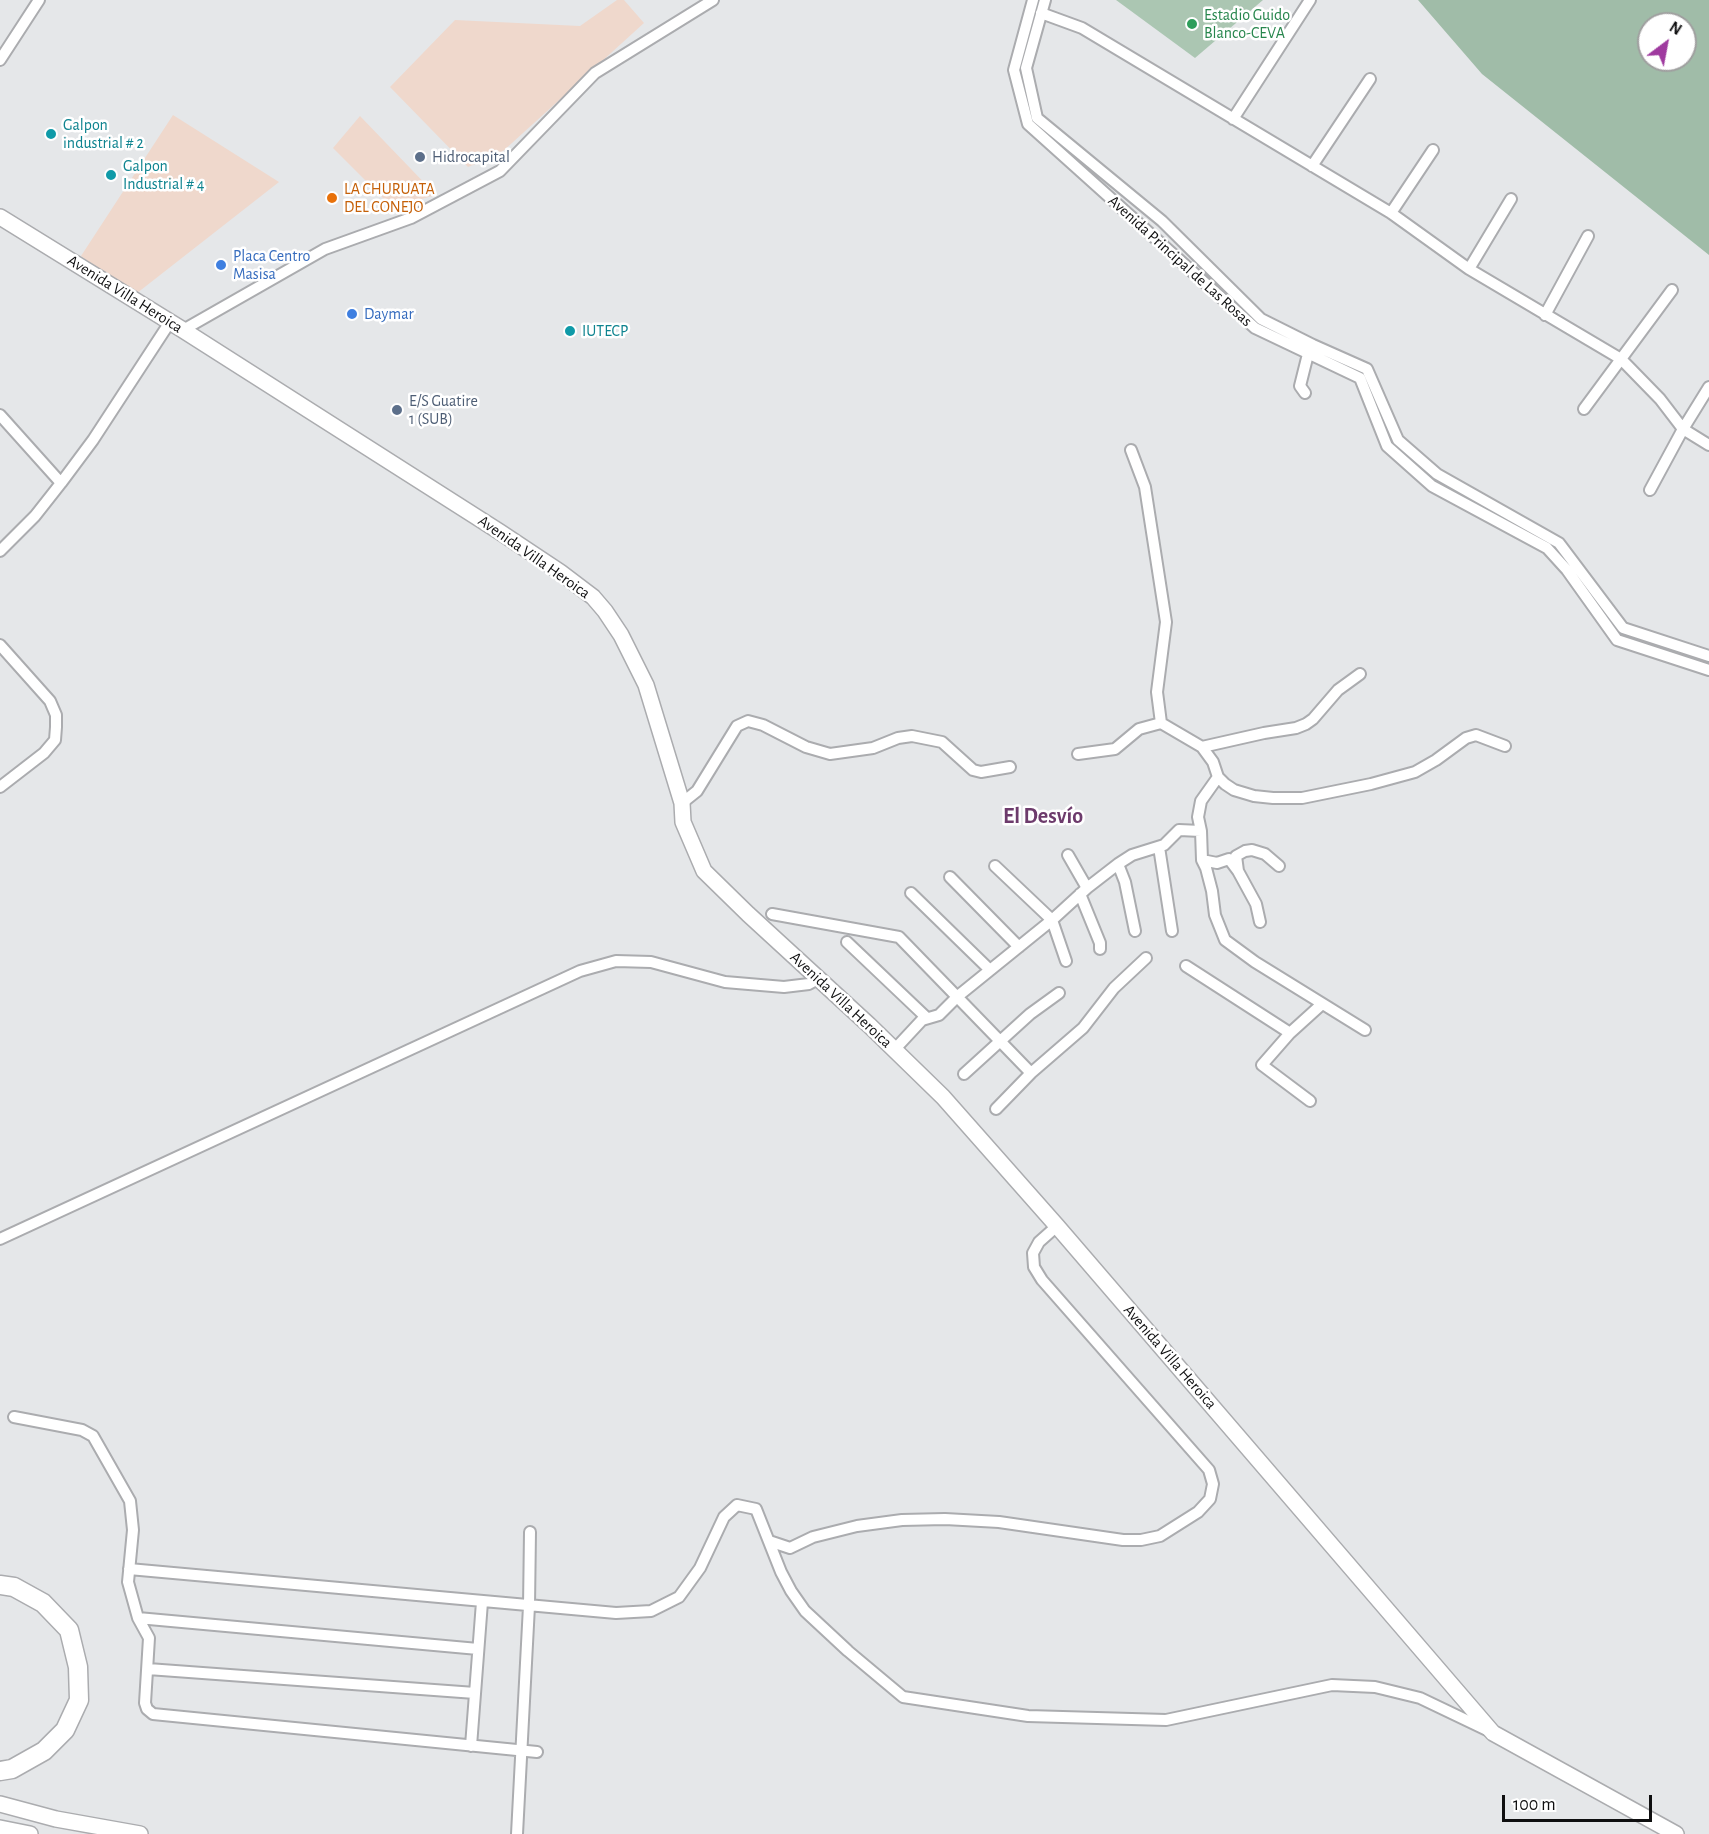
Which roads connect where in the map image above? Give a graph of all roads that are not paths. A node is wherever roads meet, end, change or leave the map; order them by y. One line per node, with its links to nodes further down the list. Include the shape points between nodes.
1 (39, 0): 7 (street)
2 (713, 0): 19 (street, via 596,73 500,171 411,218 325,249)
3 (1033, 0): 20 (street, Avenida Principal de Las Rosas, via 1014,70 1028,124 1255,328)
4 (1045, 0): 6 (street)
5 (1310, 0): 9 (street)
6 (1041, 13): 9 (street, via 1082,28); 33 (street, via 1026,68 1037,118 1162,221 1261,319 1367,369 1398,440 1437,474 1559,543 1623,628)
7 (0, 60)
8 (1370, 79): 11 (street)
9 (1233, 119): 11 (street)
10 (1433, 150): 13 (street)
11 (1312, 166): 13 (street)
12 (1511, 199): 16 (street)
13 (1391, 213): 16 (street)
14 (0, 217): 19 (main road, Avenida Villa Heroica)
15 (1588, 236): 18 (street)
16 (1469, 269): 18 (street)
17 (1672, 290): 21 (street)
18 (1545, 315): 21 (street)
19 (176, 326): 29 (street); 43 (main road, Avenida Villa Heroica, via 500,532 593,597 621,635 646,685)
20 (1308, 354): 23 (street, via 1300,386); 34 (street, Avenida Principal de Las Rosas, via 1360,378 1387,446 1432,486 1547,548 1617,640)
21 (1621, 359): 24 (street); 26 (street)
22 (1709, 387): 26 (street)
23 (1305, 393)
24 (1584, 409)
25 (0, 415): 29 (street)
26 (1683, 429): 27 (street); 30 (street)
27 (1709, 445)
28 (1131, 450): 36 (street, via 1145,487 1166,622 1157,692)
29 (61, 483): 31 (street)
30 (1650, 490)
31 (0, 550)
32 (0, 645): 42 (street, via 50,701 56,715 55,740)
33 (1709, 656)
34 (1709, 670)
35 (1360, 674): 38 (street, via 1338,690 1306,724)
36 (1161, 723): 38 (street); 39 (street, via 1139,729 1116,749)
37 (1505, 746): 41 (street, via 1476,735 1415,772 1302,798 1254,796 1234,790)
38 (1202, 747): 41 (street)
39 (1078, 754)
40 (1010, 767): 43 (street, via 973,770 942,742 912,736 873,748 830,754 748,721 737,726 697,791)
41 (1218, 777): 44 (street, via 1201,801)
42 (0, 787)
43 (682, 803): 67 (main road, Avenida Villa Heroica, via 683,822 704,871)
44 (1201, 831): 45 (street, via 1179,830); 47 (street)
45 (1159, 847): 48 (street); 59 (street)
46 (1068, 855): 53 (street)
47 (1202, 860): 51 (street, via 1229,860); 70 (street, via 1225,940)
48 (1118, 864): 53 (street); 58 (street)
49 (995, 866): 56 (street)
50 (1280, 866): 51 (street, via 1252,850 1236,856)
51 (1238, 871): 57 (street, via 1256,904)
52 (950, 877): 61 (street)
53 (1083, 891): 56 (street); 62 (street)
54 (911, 893): 66 (street)
55 (772, 914): 69 (street, via 899,937)
56 (1052, 920): 61 (street); 64 (street)
57 (1260, 922)
58 (1135, 931)
59 (1172, 931)
60 (847, 942): 71 (street)
61 (1019, 947): 66 (street)
62 (1100, 949)
63 (1146, 958): 76 (street, via 1114,988 1083,1028)
64 (1066, 961)
65 (1186, 966): 73 (street)
66 (990, 970): 69 (street)
67 (818, 979): 75 (main road, Avenida Villa Heroica); 81 (street, via 784,987 725,982 651,962 616,962 580,971)
68 (1059, 993): 74 (street)
69 (958, 996): 71 (street, via 939,1015); 74 (street)
70 (1322, 1004): 72 (street); 73 (street)
71 (927, 1018): 75 (street)
72 (1365, 1030)
73 (1290, 1033): 78 (street, via 1262,1065)
74 (1000, 1041): 76 (street); 77 (street)
75 (895, 1049): 80 (main road, Avenida Villa Heroica, via 944,1097)
76 (1031, 1073): 79 (street)
77 (964, 1074)
78 (1310, 1101)
79 (996, 1109)
80 (1057, 1226): 84 (street, via 1039,1242 1033,1253 1034,1267 1209,1470 1213,1484 1210,1499 1198,1512 1160,1536 1141,1539 945,1519 857,1526 813,1537 790,1548); 93 (main road, Avenida Villa Heroica)
81 (0, 1239)
82 (14, 1417): 85 (street, via 82,1430 93,1436 130,1501 133,1530)
83 (530, 1532): 88 (street)
84 (769, 1541): 88 (street, via 756,1509 737,1505 724,1517 700,1568 679,1597 651,1611 616,1613); 93 (street, via 781,1572 805,1611 903,1697 1028,1716 1166,1719 1332,1685 1375,1687 1420,1698)
85 (129, 1569): 87 (street); 89 (street, via 128,1582)
86 (0, 1585): 97 (highway, via 14,1587 43,1603 69,1630 78,1667 79,1700 65,1730 44,1751 12,1769)
87 (482, 1602): 88 (street); 90 (street)
88 (529, 1606): 95 (street)
89 (138, 1618): 90 (street); 91 (street, via 148,1638)
90 (478, 1649): 92 (street)
91 (148, 1669): 92 (street); 94 (street, via 145,1703 153,1714)
92 (475, 1693): 94 (street)
93 (1493, 1733): 103 (main road, Avenida Villa Heroica)
94 (471, 1746): 95 (street)
95 (522, 1751): 96 (street); 102 (street)
96 (537, 1752)
97 (0, 1771)
98 (0, 1803): 101 (main road, via 56,1819)
99 (0, 1828): 100 (main road)
100 (30, 1834)
101 (140, 1834)
102 (517, 1834)
103 (1676, 1834)

